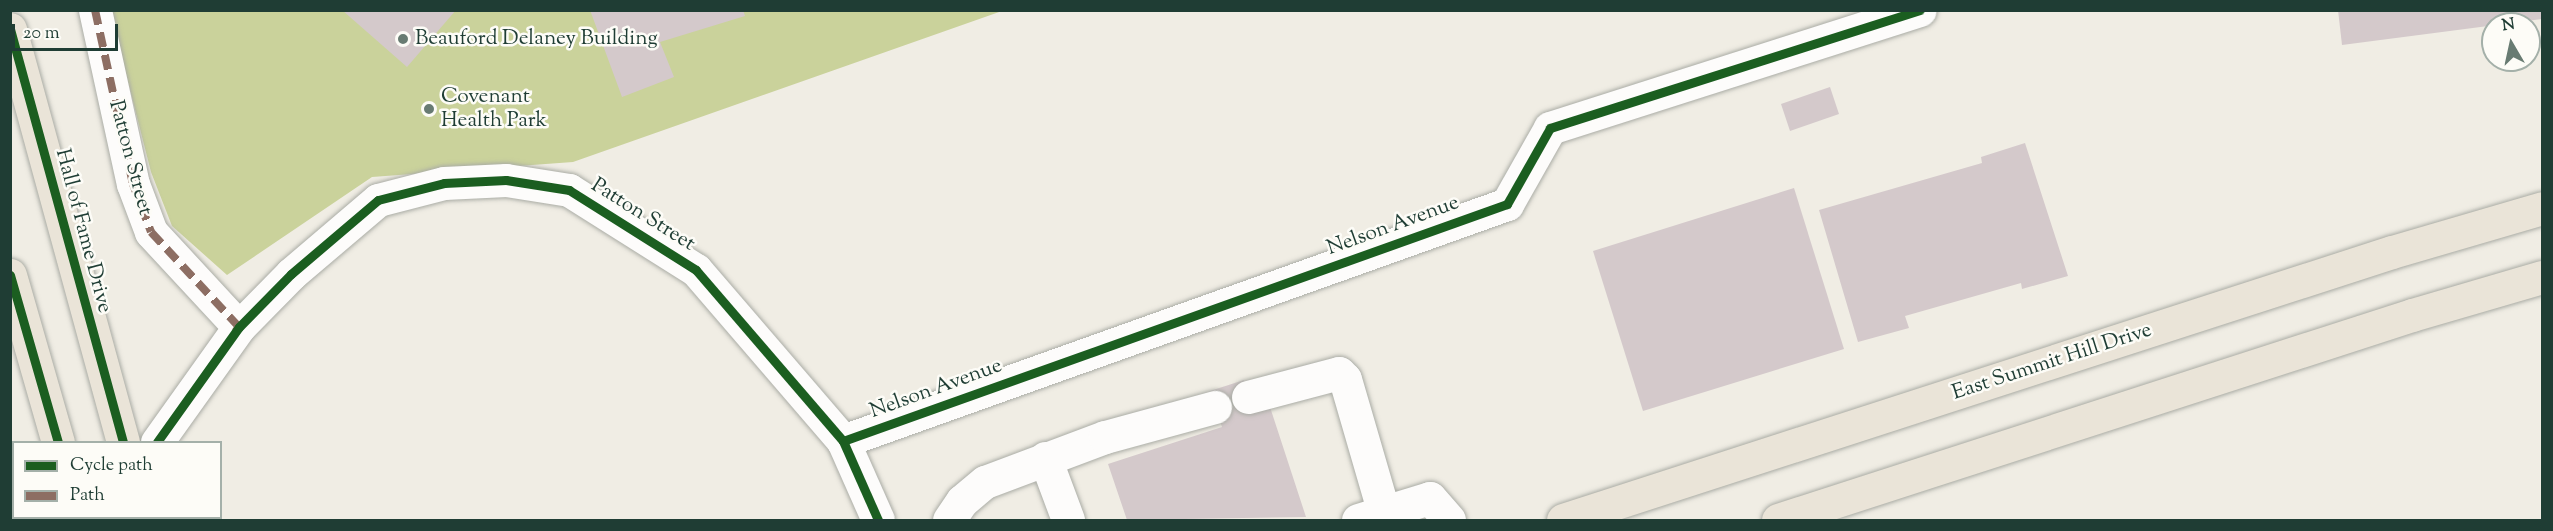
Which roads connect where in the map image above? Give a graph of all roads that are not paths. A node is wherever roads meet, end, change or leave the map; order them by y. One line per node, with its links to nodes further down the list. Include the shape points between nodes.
1 (95, 10): 7 (street, Patton Street, via 133,184 151,232)
2 (1920, 10): 13 (street, Nelson Avenue, via 1550,128 1507,204)
3 (10, 28): 11 (main road, Hall of Fame Drive)
4 (2542, 208): 20 (main road, East Summit Hill Drive, via 2381,256)
5 (10, 275): 10 (main road)
6 (2542, 277): 21 (main road, via 2412,315)
7 (238, 327): 12 (street); 13 (street, Patton Street, via 291,274 378,200 444,183 506,180 569,190 696,270)
8 (1248, 397): 15 (street, via 1324,375 1339,373 1345,379)
9 (1215, 407): 14 (street)
10 (58, 441)
11 (123, 441)
12 (158, 441)
13 (843, 441): 16 (street, Patton Street)
14 (1045, 458): 17 (street, via 985,482 962,501); 18 (street)
15 (1368, 518): 19 (street, via 1430,498)
16 (875, 519)
17 (949, 520)
18 (1068, 520)
19 (1449, 520)
20 (1563, 520)
21 (1778, 520)

